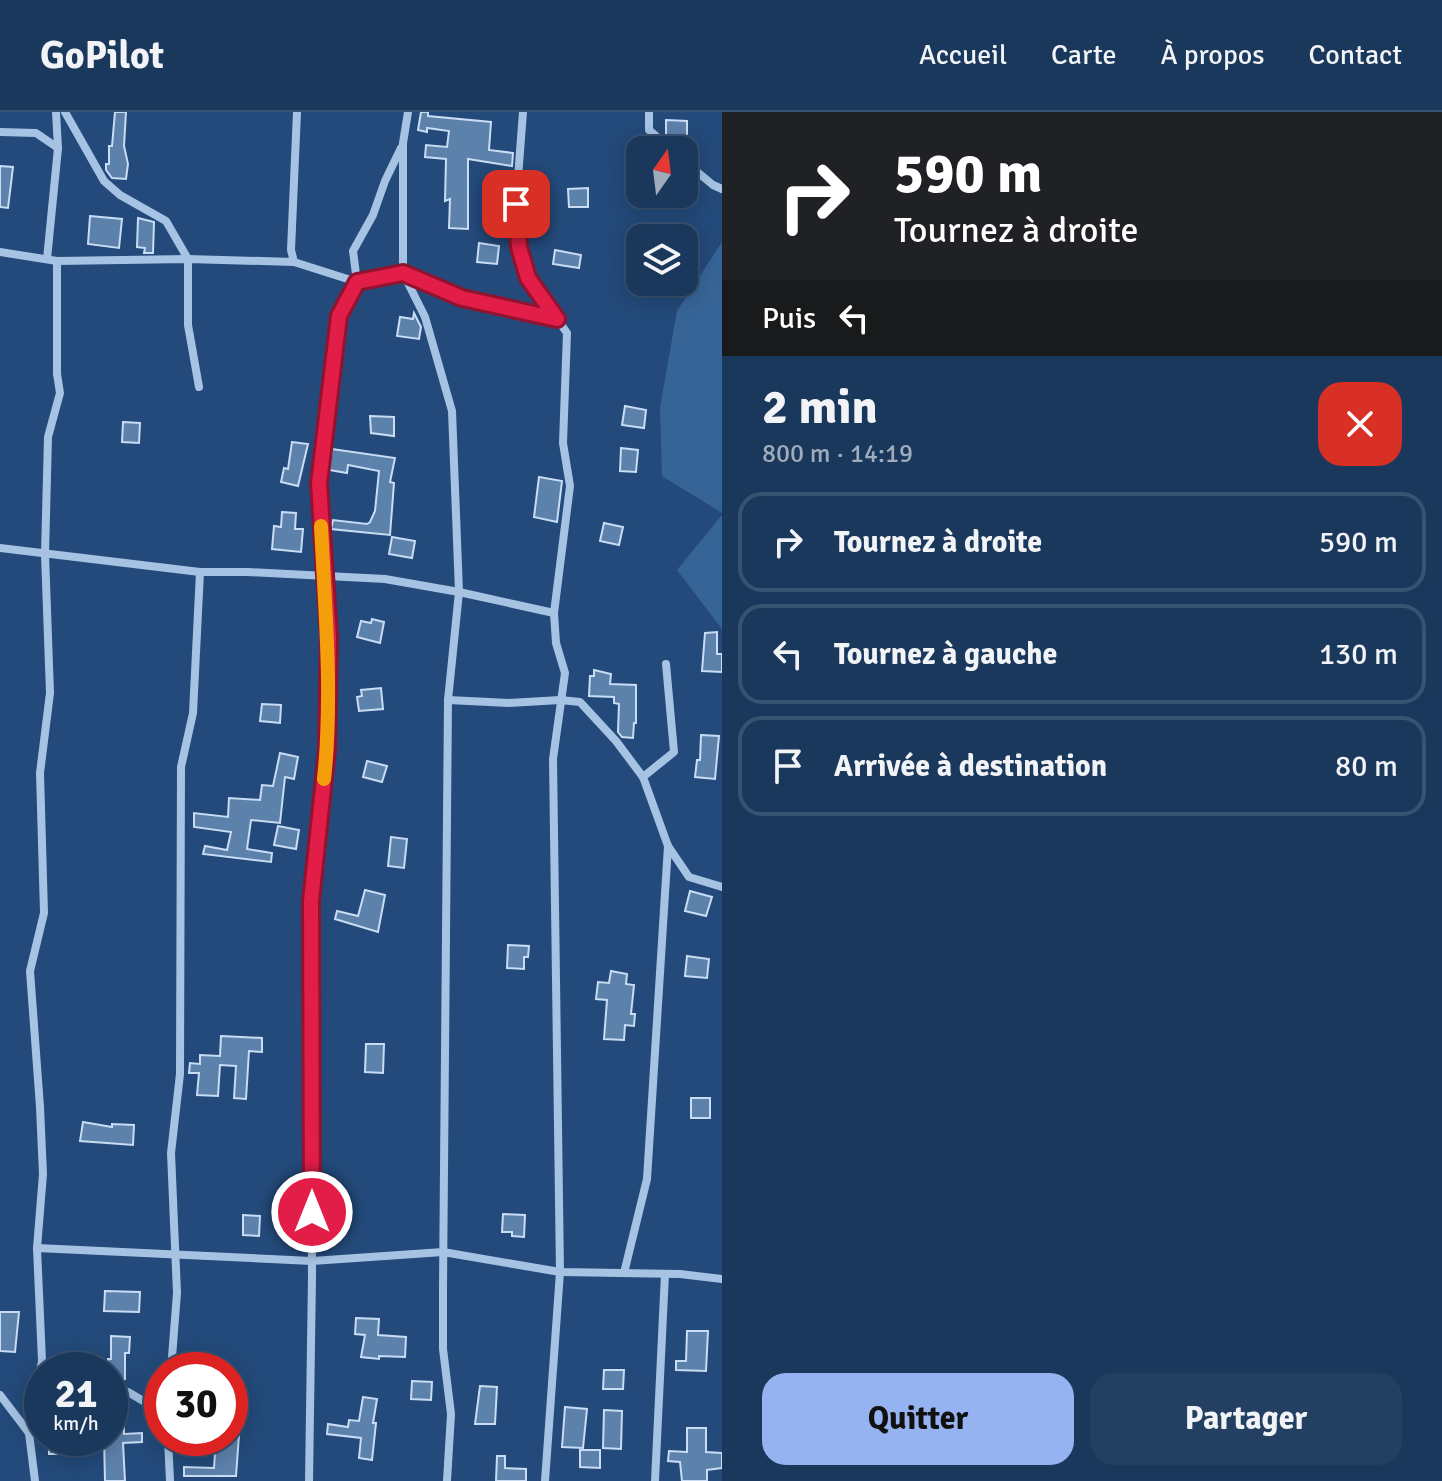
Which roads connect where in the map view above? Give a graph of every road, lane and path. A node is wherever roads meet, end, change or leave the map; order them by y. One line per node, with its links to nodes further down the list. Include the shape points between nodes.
1 (56, 112): 10 (street)
2 (65, 112): 14 (street, via 104,181 166,221)
3 (297, 112): 16 (street)
4 (408, 112): 9 (street)
5 (523, 112): 19 (street, via 516,204 519,247 528,278)
6 (649, 112): 8 (street, via 649,130)
7 (0, 132): 10 (street, via 36,133)
8 (656, 136)
9 (403, 143): 17 (street); 18 (street, via 353,251)
10 (58, 148): 15 (street)
11 (698, 173): 12 (street)
12 (722, 189)
13 (0, 252): 15 (street)
14 (188, 259): 15 (street); 16 (street); 20 (street, via 188,325)
15 (52, 260): 22 (street, via 60,393 48,437)
16 (294, 262): 18 (street)
17 (403, 273): 18 (street); 19 (street, via 462,298); 25 (street, via 425,317 452,411)
18 (357, 282): 24 (street, via 339,316 333,348 319,483)
19 (557, 319): 26 (street, via 567,333 563,443 570,486)
20 (199, 387)
21 (0, 548): 22 (street)
22 (45, 554): 23 (street); 33 (street, via 50,693 40,773 44,913 30,971 43,1174)
23 (200, 572): 24 (street); 35 (street, via 193,713 181,767 180,1074 171,1153)
24 (324, 575): 25 (street); 36 (street, via 327,750 311,901)
25 (459, 592): 26 (street); 28 (street)
26 (554, 613): 29 (street, via 565,673)
27 (666, 664): 30 (street, via 674,752)
28 (448, 700): 29 (street); 34 (street)
29 (560, 700): 30 (street, via 580,702); 37 (street, via 553,759)
30 (643, 777): 31 (street)
31 (668, 846): 32 (street, via 689,877); 38 (street, via 647,1179)
32 (722, 887)
33 (37, 1248): 35 (street); 41 (street)
34 (443, 1252): 36 (street); 37 (street); 50 (street, via 443,1349 451,1414)
35 (175, 1254): 36 (street); 42 (street)
36 (312, 1261): 49 (street)
37 (560, 1272): 38 (street); 51 (street)
38 (624, 1273): 39 (street)
39 (665, 1274): 40 (street); 52 (street)
40 (722, 1279)
41 (42, 1352)
42 (172, 1352)
43 (0, 1395): 44 (street)
44 (24, 1426)
45 (32, 1456): 47 (street)
46 (169, 1456): 48 (street)
47 (35, 1481)
48 (170, 1481)
49 (309, 1481)
50 (447, 1481)
51 (545, 1481)
52 (655, 1481)

